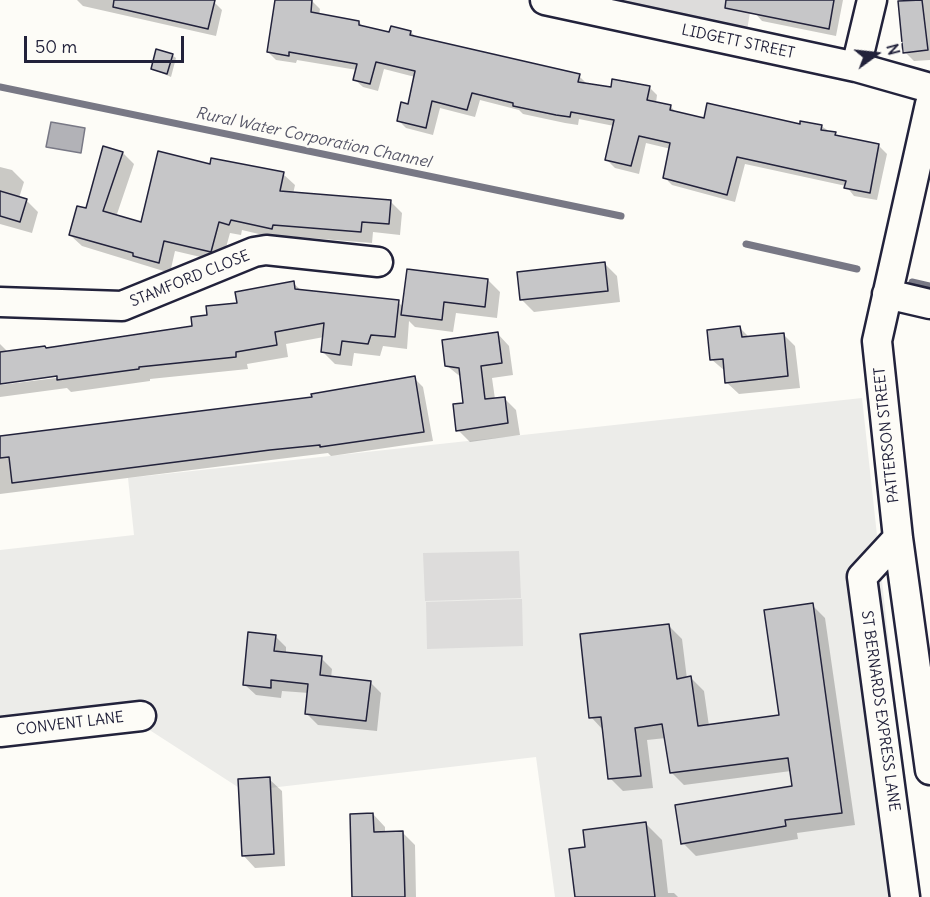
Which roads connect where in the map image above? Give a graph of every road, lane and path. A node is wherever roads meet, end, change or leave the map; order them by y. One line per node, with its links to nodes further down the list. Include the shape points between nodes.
1 (545, 0): 3 (street, LIDGETT STREET)
2 (872, 0): 3 (street)
3 (856, 68): 4 (street, LIDGETT STREET)
4 (930, 88)
5 (930, 104): 7 (street, PATTERSON STREET)
6 (378, 262): 8 (street, STAMFORD CLOSE, via 266,250 122,306)
7 (887, 294): 9 (street); 10 (street, PATTERSON STREET, via 877,341)
8 (0, 302)
9 (930, 304)
10 (898, 538): 13 (street, PATTERSON STREET); 14 (street, ST BERNARDS EXPRESS LANE, via 862,577)
11 (141, 716): 12 (street, CONVENT LANE)
12 (0, 732)
13 (930, 770)
14 (905, 897)

